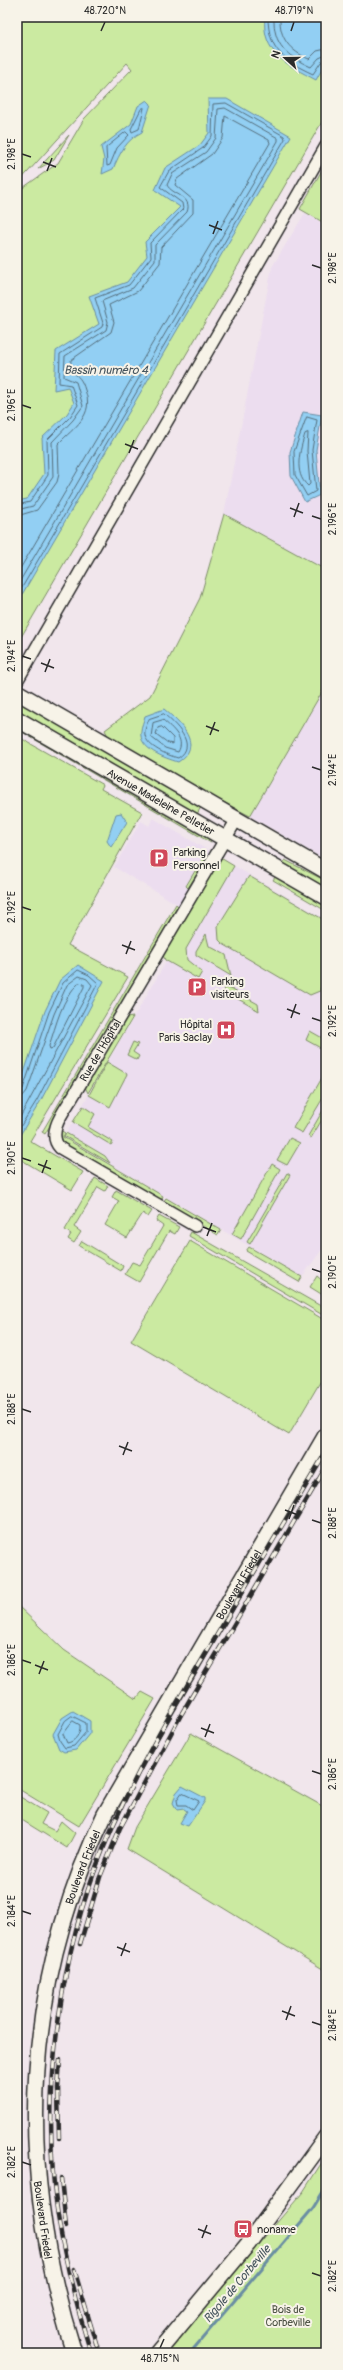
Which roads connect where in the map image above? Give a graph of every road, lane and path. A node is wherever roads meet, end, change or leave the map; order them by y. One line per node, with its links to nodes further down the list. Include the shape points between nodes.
1 (326, 146): 2 (street)
2 (17, 681)
3 (17, 692): 5 (street)
4 (17, 718): 6 (street, Avenue Madeleine Pelletier)
5 (237, 819): 6 (street, Rue de l'Hôpital); 7 (street)
6 (224, 840): 8 (street, Avenue Madeleine Pelletier); 9 (street, Rue de l'Hôpital, via 58,1123 54,1136 55,1143 60,1148)
7 (326, 871)
8 (326, 897)
9 (195, 1226)
10 (326, 1436): 12 (street, Boulevard Friedel, via 104,1814 79,1871 54,1954 38,2040 34,2117 37,2179 47,2251)
11 (326, 2137): 13 (street, via 248,2244)
12 (74, 2353)
13 (157, 2353)

